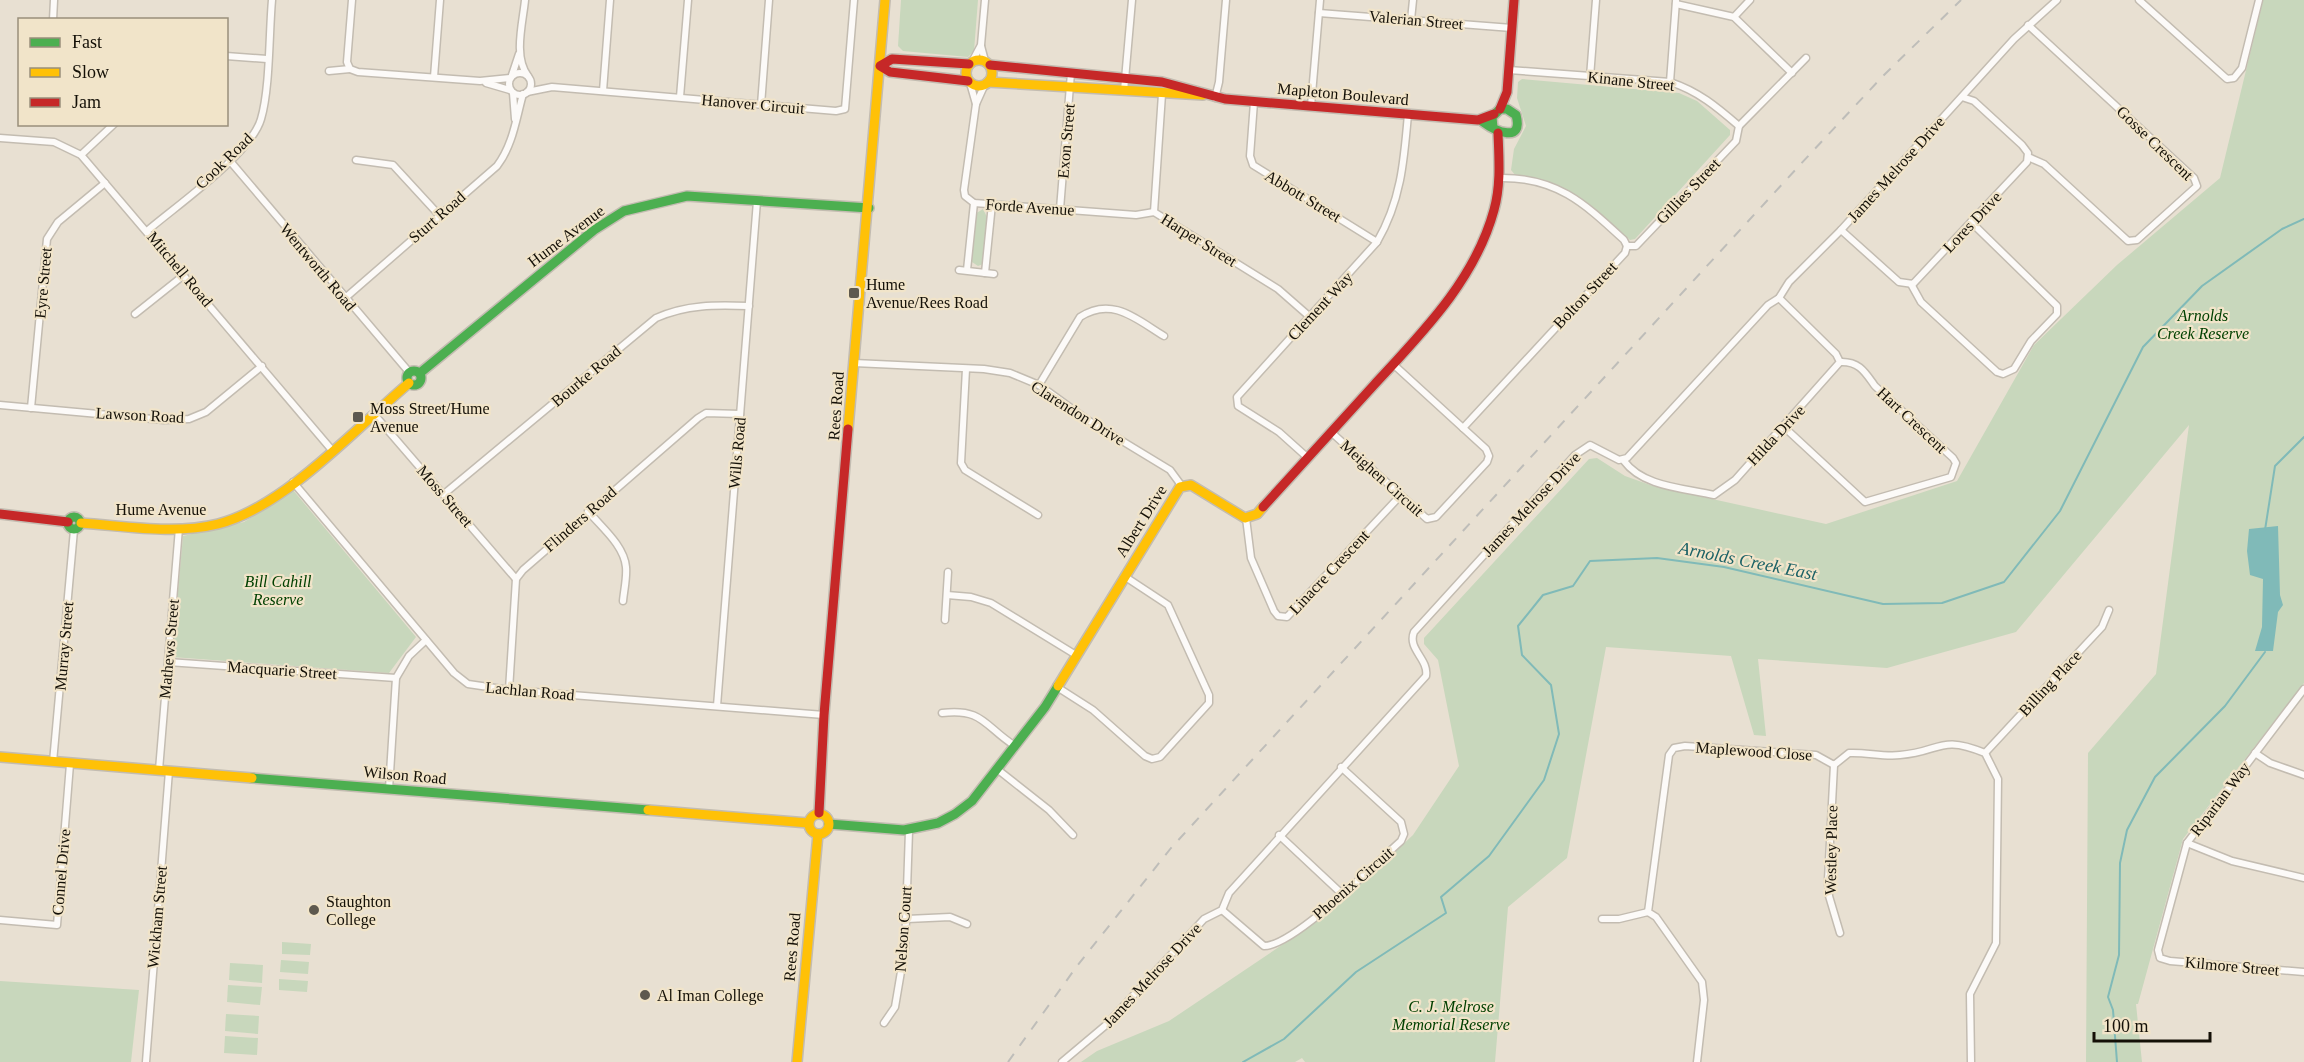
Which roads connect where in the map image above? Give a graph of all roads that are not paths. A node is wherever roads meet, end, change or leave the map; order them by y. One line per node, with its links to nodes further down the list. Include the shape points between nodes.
1 (54, 0): 25 (street)
2 (272, 0): 33 (street, Cook Road)
3 (352, 0): 37 (street, via 347,62)
4 (440, 0): 42 (street)
5 (525, 0): 30 (street)
6 (610, 0): 53 (street)
7 (688, 0): 60 (street)
8 (769, 0): 65 (street)
9 (854, 0): 65 (street, Hanover Circuit, via 845,109)
10 (885, 0): 36 (street, Rees Road)
11 (985, 0): 29 (street)
12 (1132, 0): 45 (street)
13 (1226, 0): 62 (street)
14 (1320, 0): 23 (street)
15 (1413, 0): 26 (street)
16 (1514, 0): 28 (street)
17 (1596, 0): 46 (street)
18 (1750, 0): 24 (street)
19 (2057, 0): 27 (street, James Melrose Drive)
20 (2139, 0): 21 (street, via 2227,79 2234,78 2242,68)
21 (2259, 0)
22 (1676, 2): 24 (street); 49 (street)
23 (1319, 13): 26 (street, Valerian Street); 66 (street)
24 (1734, 17): 41 (street)
25 (53, 18)
26 (1411, 20): 28 (street, Valerian Street)
27 (2028, 25): 61 (street, James Melrose Drive); 79 (street, Gosse Crescent, via 2194,178 2196,186 2137,240 2128,241 2044,164)
28 (1512, 28): 38 (street)
29 (981, 45): 34 (street); 35 (street)
30 (520, 51): 43 (street); 44 (street)
31 (228, 56): 33 (street)
32 (1806, 58): 41 (street)
33 (267, 59): 81 (street, Cook Road, via 261,120 249,143)
34 (971, 62): 35 (street); 36 (street, via 892,59); 48 (street, via 965,72)
35 (988, 63): 40 (street, Mapleton Boulevard); 50 (street, via 992,74)
36 (880, 66): 48 (street, via 890,72); 87 (street, Rees Road)
37 (350, 69): 39 (street); 42 (street)
38 (1509, 70): 46 (street, Kinane Street); 56 (street)
39 (329, 71)
40 (1071, 73): 45 (street, Mapleton Boulevard); 52 (street, Exon Street)
41 (1792, 73): 73 (street)
42 (434, 77): 47 (street)
43 (511, 77): 44 (street, via 520,73); 47 (street); 55 (street, via 508,85)
44 (528, 77): 51 (street); 57 (street, via 531,84)
45 (1125, 77): 54 (street); 59 (street, Mapleton Boulevard, via 1177,84)
46 (1590, 77): 49 (street, Kinane Street)
47 (480, 81): 55 (street)
48 (969, 82): 50 (street, via 977,86); 64 (street, Forde Avenue)
49 (1670, 82): 73 (street, Kinane Street, via 1708,99)
50 (987, 83): 52 (street, Mapleton Boulevard); 64 (street, Forde Avenue)
51 (552, 87): 53 (street, Hanover Circuit); 57 (street)
52 (1070, 87): 54 (street, Mapleton Boulevard); 88 (street, Exon Street)
53 (603, 91): 60 (street, Hanover Circuit)
54 (1124, 91): 58 (street, Mapleton Boulevard)
55 (512, 92): 57 (street); 72 (street, Sturt Road)
56 (1507, 92): 67 (street); 68 (street)
57 (525, 93): 72 (street, Sturt Road)
58 (1162, 94): 59 (street, Mapleton Boulevard); 89 (street, Harper Street)
59 (1205, 95): 62 (street, Mapleton Boulevard)
60 (680, 97): 65 (street, Hanover Circuit)
61 (1962, 97): 79 (street, via 1982,108 2022,145); 92 (street, James Melrose Drive)
62 (1215, 98): 63 (street, Mapleton Boulevard)
63 (1254, 102): 66 (street, Mapleton Boulevard); 94 (street, Abbott Street, via 1250,156 1253,165)
64 (976, 104): 85 (street, Forde Avenue, via 964,190)
65 (760, 105)
66 (1311, 106): 69 (street, Mapleton Boulevard)
67 (1497, 111): 68 (street); 70 (street, Mapleton Boulevard); 74 (street)
68 (1512, 111): 75 (street, via 1518,122)
69 (1408, 114): 70 (street, Mapleton Boulevard); 94 (street, Clement Way, via 1400,190)
70 (1481, 121): 74 (street, Mapleton Boulevard)
71 (112, 126): 78 (street)
72 (515, 126): 90 (street, Sturt Road, via 506,154 497,166)
73 (1739, 126): 95 (street, Gillies Street, via 1736,141 1636,246)
74 (1496, 130): 75 (street); 77 (street)
75 (1511, 133): 77 (street)
76 (0, 138): 78 (street, Mitchell Road, via 54,142)
77 (1502, 150): 82 (street)
78 (81, 155): 83 (street, Mitchell Road)
79 (2028, 157): 91 (street, Lores Drive)
80 (356, 160): 90 (street, via 393,165)
81 (230, 161): 93 (street, Cook Road); 103 (street, Wentworth Road)
82 (1500, 178): 95 (street, Bolton Street, via 1539,183 1569,194); 110 (street, via 1492,218 1475,263 1448,304)
83 (105, 183): 93 (street, Mitchell Road); 118 (street, Eyre Street, via 58,222 47,239)
84 (757, 201): 87 (street, Hume Avenue); 104 (street, Wills Road); 114 (street, Hume Avenue, via 687,196 624,212 594,230)
85 (974, 203): 86 (street, Forde Avenue); 97 (street)
86 (992, 204): 88 (street, Forde Avenue); 98 (street)
87 (869, 208): 109 (street, Rees Road)
88 (1060, 209): 89 (street, Forde Avenue, via 1136,215)
89 (1154, 212): 106 (street, Harper Street, via 1278,290)
90 (438, 215): 103 (street, Sturt Road)
91 (1971, 222): 101 (street, Lores Drive); 101 (street, via 2057,306 2057,314 2031,341 2014,369 2003,374 1997,372 1921,302)
92 (1841, 230): 101 (street, via 1899,282); 102 (street, James Melrose Drive, via 1789,282)
93 (147, 231): 100 (street, Mitchell Road)
94 (1377, 242): 106 (street, Clement Way)
95 (1627, 246): 121 (street, Bolton Street)
96 (959, 270): 97 (street)
97 (967, 270): 98 (street)
98 (985, 273): 99 (street)
99 (994, 274)
100 (184, 275): 105 (street); 111 (street, Mitchell Road)
101 (1911, 284)
102 (1779, 298): 108 (street); 126 (street, James Melrose Drive)
103 (344, 299): 113 (street, Wentworth Road)
104 (749, 306): 120 (street, Wills Road); 129 (street, Bourke Road, via 700,305 656,318)
105 (135, 314)
106 (1310, 317): 125 (street, Clement Way, via 1236,400 1238,406 1279,432)
107 (1164, 336): 116 (street, via 1118,308 1099,307 1080,317)
108 (1840, 362): 122 (street, Hilda Drive); 122 (street, Hart Crescent, via 1862,368 1875,386 1953,458 1956,463 1951,477 1866,502)
109 (854, 363): 112 (street, Clarendon Drive); 153 (street, Rees Road)
110 (1393, 364): 121 (street, Meighen Circuit); 123 (street)
111 (262, 366): 118 (street, Lawson Road, via 206,412 189,419); 124 (street, Mitchell Road)
112 (966, 369): 116 (street, Clarendon Drive, via 997,370); 133 (street, via 961,463 965,470)
113 (409, 372): 114 (street); 115 (street)
114 (420, 374): 115 (street, Hume Avenue, via 419,384)
115 (409, 382): 119 (street, Hume Avenue)
116 (1039, 385): 128 (street, Clarendon Drive, via 1170,470)
117 (0, 405): 118 (street, Lawson Road)
118 (31, 408)
119 (372, 413): 124 (street, Hume Avenue); 129 (street, Moss Street)
120 (740, 414): 131 (street, Flinders Road, via 706,413 698,418); 151 (street, Wills Road)
121 (1463, 428): 130 (street, Meighen Circuit, via 1486,449 1487,462 1431,519)
122 (1784, 428): 126 (street, Hilda Drive, via 1735,480 1714,495 1647,479 1635,474)
123 (1331, 432): 125 (street); 130 (street, Meighen Circuit)
124 (331, 450): 127 (street, Hume Avenue)
125 (1308, 458): 134 (street, via 1257,513)
126 (1624, 461): 161 (street, James Melrose Drive, via 1590,445 1575,455 1414,632 1413,646 1425,664 1426,676)
127 (293, 482): 136 (street, Hume Avenue, via 242,517); 144 (street, Lachlan Road)
128 (1181, 485): 134 (street, Albert Drive, via 1191,485); 138 (street, Albert Drive)
129 (444, 494): 139 (street, Moss Street)
130 (1400, 496): 134 (street, Linacre Crescent, via 1287,617 1274,611 1251,558)
131 (588, 511): 139 (street, Flinders Road); 141 (street, via 623,556)
132 (0, 514): 135 (street, Hume Avenue)
133 (1038, 515)
134 (1246, 518)
135 (74, 525): 136 (street, Hume Avenue); 158 (street, Murray Street)
136 (179, 528): 146 (street, Mathews Street)
137 (948, 572): 140 (street)
138 (1124, 576): 145 (street, Albert Drive); 148 (street, via 1160,598 1174,614 1209,703 1160,757 1152,759 1093,710)
139 (516, 579): 150 (street)
140 (947, 595): 143 (street); 145 (street, via 991,603)
141 (623, 601)
142 (2109, 610): 155 (street, Billing Place, via 2102,627)
143 (945, 620)
144 (426, 640): 147 (street, via 409,656); 150 (street, Lachlan Road, via 454,674 468,684)
145 (1076, 655): 148 (street, Albert Drive)
146 (168, 662): 147 (street, Macquarie Street); 163 (street, Mathews Street)
147 (396, 678): 165 (street)
148 (1057, 687): 154 (street, Albert Drive)
149 (2304, 689): 156 (street, Riparian Way)
150 (509, 690): 151 (street, Lachlan Road)
151 (717, 706): 153 (street, Lachlan Road)
152 (942, 713): 154 (street, via 974,714)
153 (824, 715): 166 (street, Rees Road)
154 (1016, 746): 162 (street, Albert Drive)
155 (1985, 753): 160 (street, Maplewood Close, via 1956,743 1907,755 1849,753); 190 (street, via 1998,779 1996,943 1970,994)
156 (2255, 753): 164 (street); 173 (street, Riparian Way)
157 (0, 758): 158 (street, Wilson Road)
158 (53, 762): 159 (street, Wilson Road)
159 (70, 764): 163 (street, Wilson Road); 180 (street, Connel Drive, via 57,924)
160 (1834, 765): 177 (street, Maplewood Close, via 1816,755 1674,748 1669,755); 182 (street, Westley Place, via 1828,880)
161 (1341, 767): 172 (street, James Melrose Drive); 175 (street, Phoenix Circuit, via 1401,822 1404,834)
162 (997, 769): 169 (street, Albert Drive, via 958,814 926,829); 171 (street, via 1049,810)
163 (164, 771): 165 (street, Wilson Road); 186 (street, Wickham Street)
164 (2304, 775)
165 (389, 789): 167 (street, Wilson Road)
166 (819, 813): 167 (street); 168 (street)
167 (808, 823): 170 (street, via 809,829)
168 (829, 824): 169 (street, Albert Drive); 170 (street)
169 (909, 831): 178 (street, Nelson Court)
170 (818, 834): 187 (street, Rees Road)
171 (1073, 835)
172 (1280, 835): 175 (street); 176 (street, James Melrose Drive, via 1228,893)
173 (2187, 843): 174 (street, via 2242,864); 183 (street, Riparian Way, via 2159,944)
174 (2304, 878)
175 (1342, 894): 176 (street, Phoenix Circuit, via 1310,921 1269,946)
176 (1222, 910): 188 (street, James Melrose Drive, via 1204,919 1106,1025)
177 (1648, 912): 179 (street); 189 (street, via 1656,917 1702,982 1704,1000)
178 (907, 919): 181 (street, via 950,917); 185 (street, Nelson Court, via 895,1007)
179 (1602, 919)
180 (0, 920)
181 (967, 924)
182 (1840, 933)
183 (2160, 958): 184 (street, Kilmore Street)
184 (2304, 972)
185 (884, 1023)
186 (146, 1062)
187 (797, 1062)
188 (1062, 1062)
189 (1697, 1062)
190 (1971, 1062)

